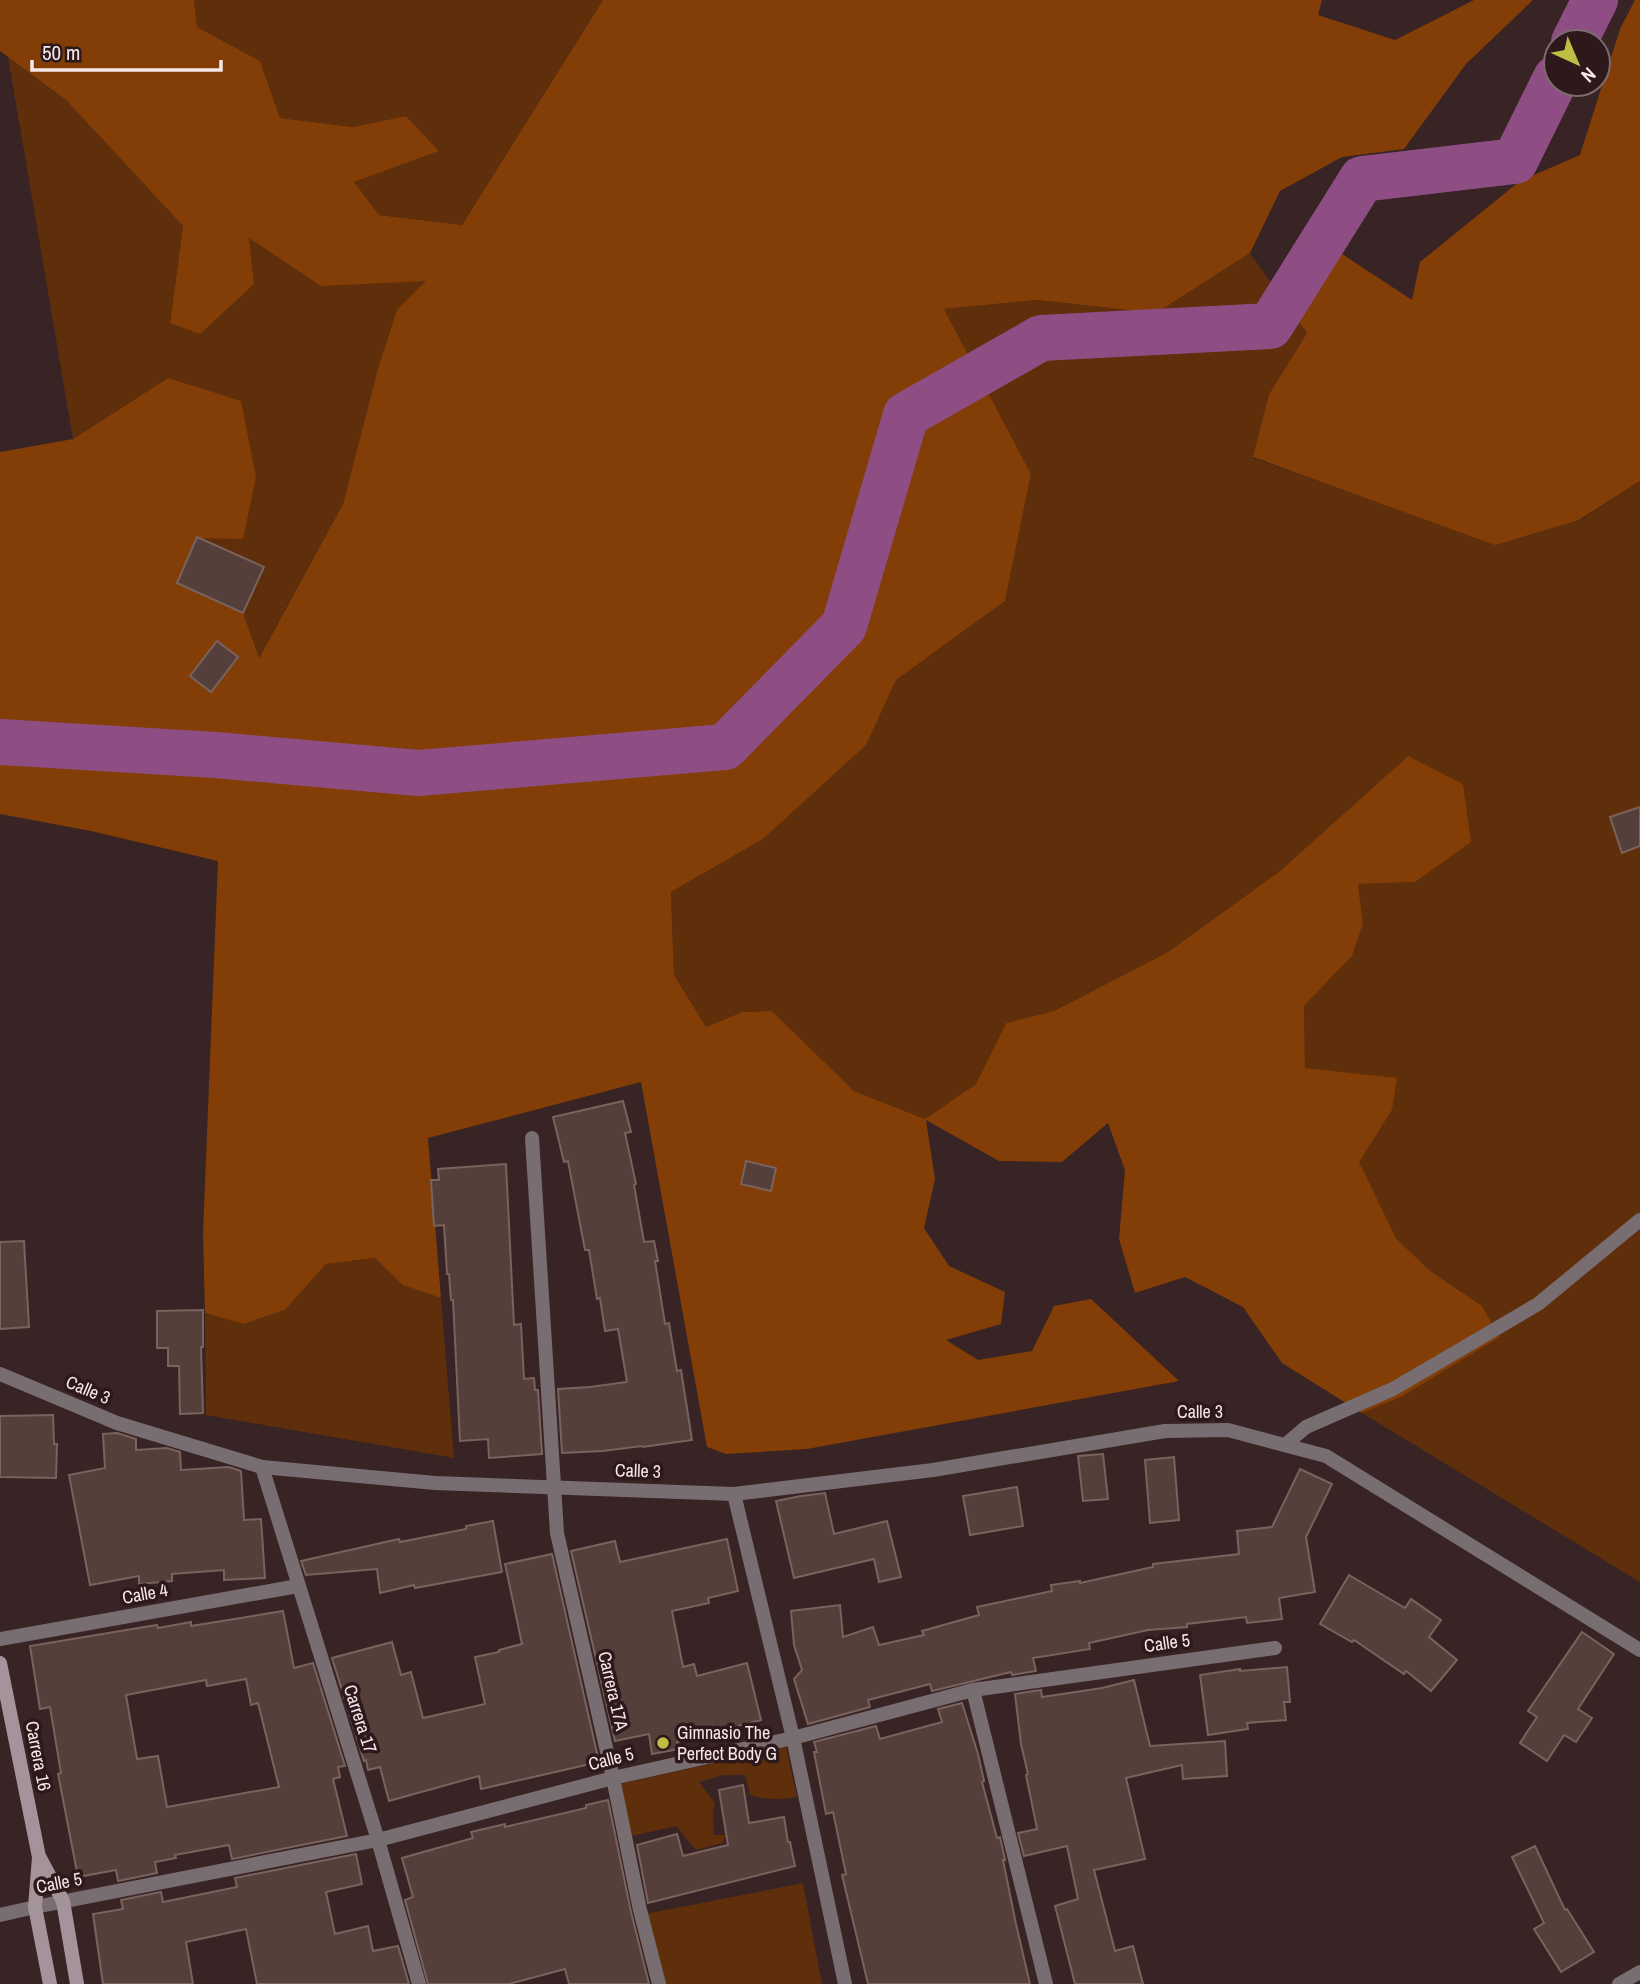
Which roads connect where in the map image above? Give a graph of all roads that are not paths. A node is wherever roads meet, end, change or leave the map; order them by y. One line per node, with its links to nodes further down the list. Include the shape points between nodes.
1 (532, 1138): 6 (street, Carrera 17A)
2 (1640, 1220): 4 (street, via 1538,1304 1393,1389 1306,1427)
3 (0, 1374): 5 (street, Calle 3, via 117,1423)
4 (1285, 1445): 7 (street, Calle 3, via 1228,1430 1165,1431 933,1471); 11 (street, Calle 3, via 1326,1456)
5 (262, 1467): 6 (street, Calle 3, via 435,1483); 8 (street, Carrera 17)
6 (553, 1487): 7 (street, Calle 3); 15 (street, Carrera 17A, via 557,1533)
7 (734, 1494): 14 (street)
8 (298, 1586): 9 (street, Calle 4); 16 (street, Carrera 17)
9 (0, 1639)
10 (1275, 1648): 13 (street, Calle 5)
11 (1640, 1650)
12 (0, 1663): 17 (street, Carrera 16)
13 (973, 1690): 14 (street, Calle 5); 27 (street)
14 (793, 1738): 15 (street, Calle 5); 26 (street)
15 (613, 1778): 16 (street, Calle 5); 25 (street, Carrera 17A)
16 (379, 1840): 18 (street, Calle 5); 24 (street, Carrera 17)
17 (39, 1857): 18 (street, Carrera 16); 19 (street, Carrera 16)
18 (63, 1901): 19 (street, Calle 5); 23 (street, Carrera 16)
19 (35, 1907): 20 (street, Calle 5); 22 (street, Carrera 16)
20 (0, 1915)
21 (1640, 1972): 28 (street)
22 (50, 1984)
23 (77, 1984)
24 (419, 1984)
25 (659, 1984)
26 (845, 1984)
27 (1046, 1984)
28 (1619, 1984)

